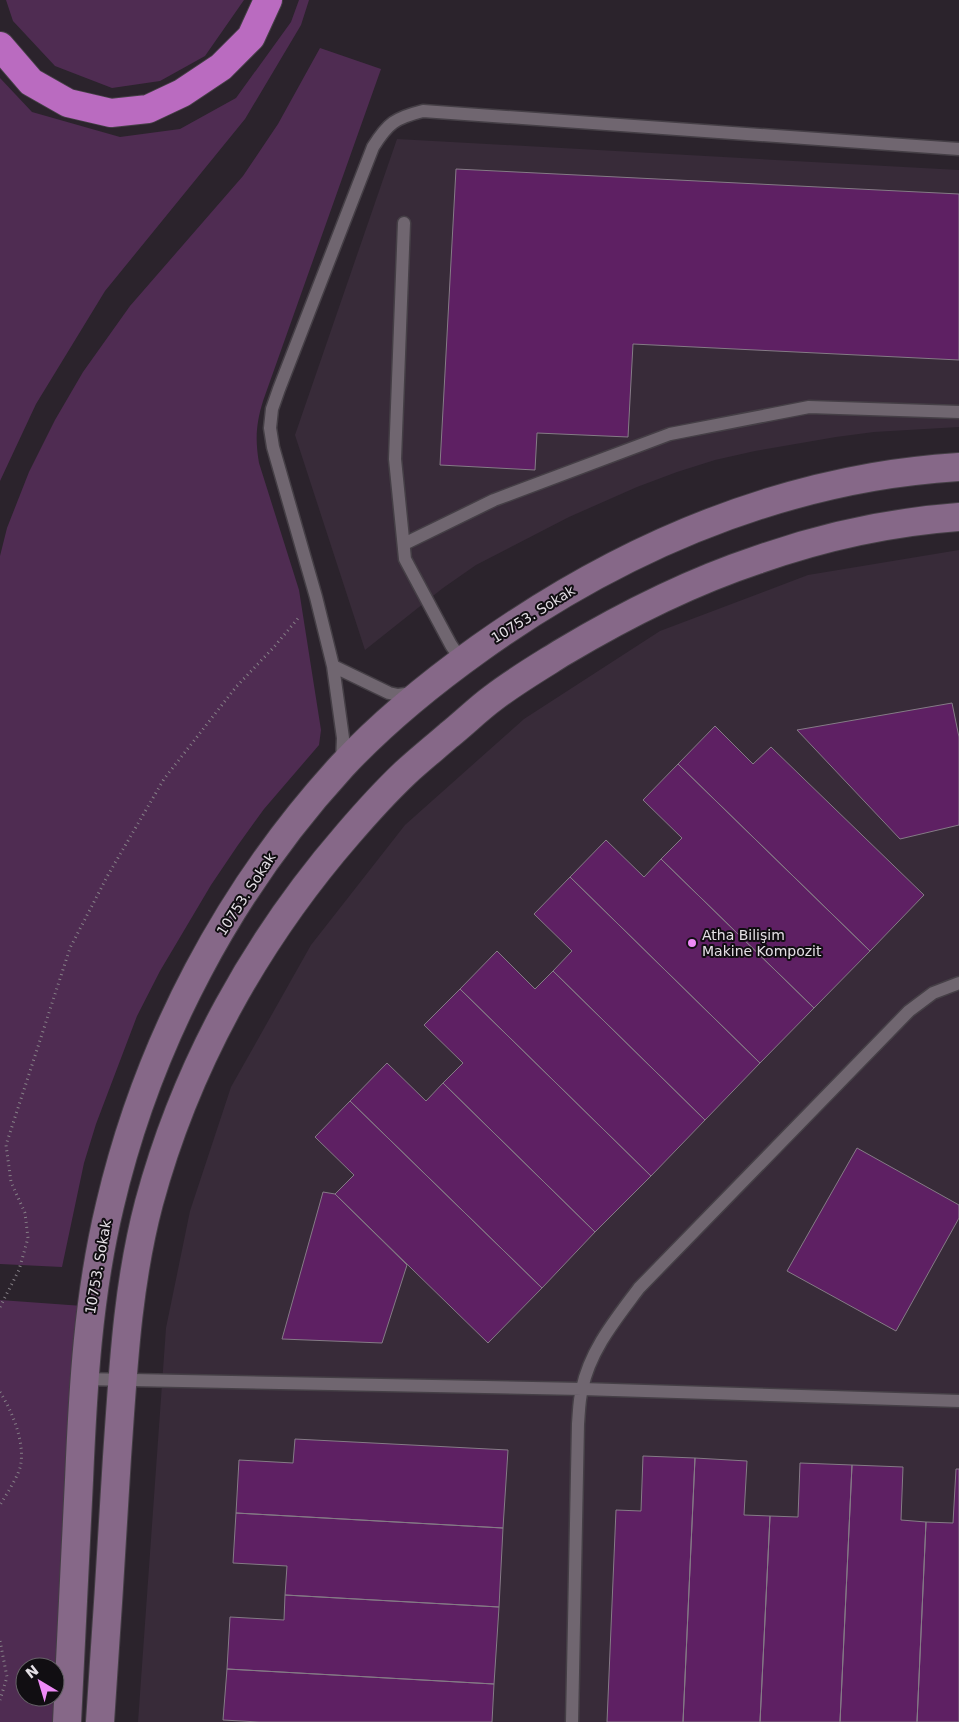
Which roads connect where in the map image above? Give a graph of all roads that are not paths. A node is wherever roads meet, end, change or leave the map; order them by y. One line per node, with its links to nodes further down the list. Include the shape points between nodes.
1 (268, 0): 2 (highway, via 251,37 221,67 182,93 148,108 111,113 68,102 31,82)
2 (0, 46)
3 (959, 149): 10 (lane, via 423,111 402,116 384,129 373,147 272,409 270,428)
4 (404, 222): 8 (lane, via 395,459)
5 (959, 412): 8 (lane, via 809,406 670,434 494,500)
6 (959, 466): 9 (street, 10753. Sokak, via 872,477 828,487 779,499 685,532 583,582)
7 (959, 516): 15 (street, via 892,524 778,552 715,574 659,599 603,628 493,698 403,775 368,811 289,908 227,1008 202,1056 166,1146 148,1206 128,1318)
8 (404, 544): 9 (lane, via 405,559)
9 (462, 661): 11 (street, 10753. Sokak)
10 (333, 666): 11 (lane, via 389,693 398,695); 12 (lane, via 343,738)
11 (424, 690): 12 (street, 10753. Sokak)
12 (341, 767): 14 (street, 10753. Sokak, via 282,839 224,926 195,977 154,1066 136,1112 109,1209 93,1288)
13 (959, 983): 16 (lane, via 933,993 909,1011 639,1288 612,1323 593,1356)
14 (84, 1379): 15 (lane); 18 (street, 10753. Sokak)
15 (122, 1380): 16 (lane); 19 (street)
16 (582, 1389): 17 (lane); 20 (lane, via 578,1424)
17 (959, 1401)
18 (67, 1722)
19 (100, 1722)
20 (572, 1722)

